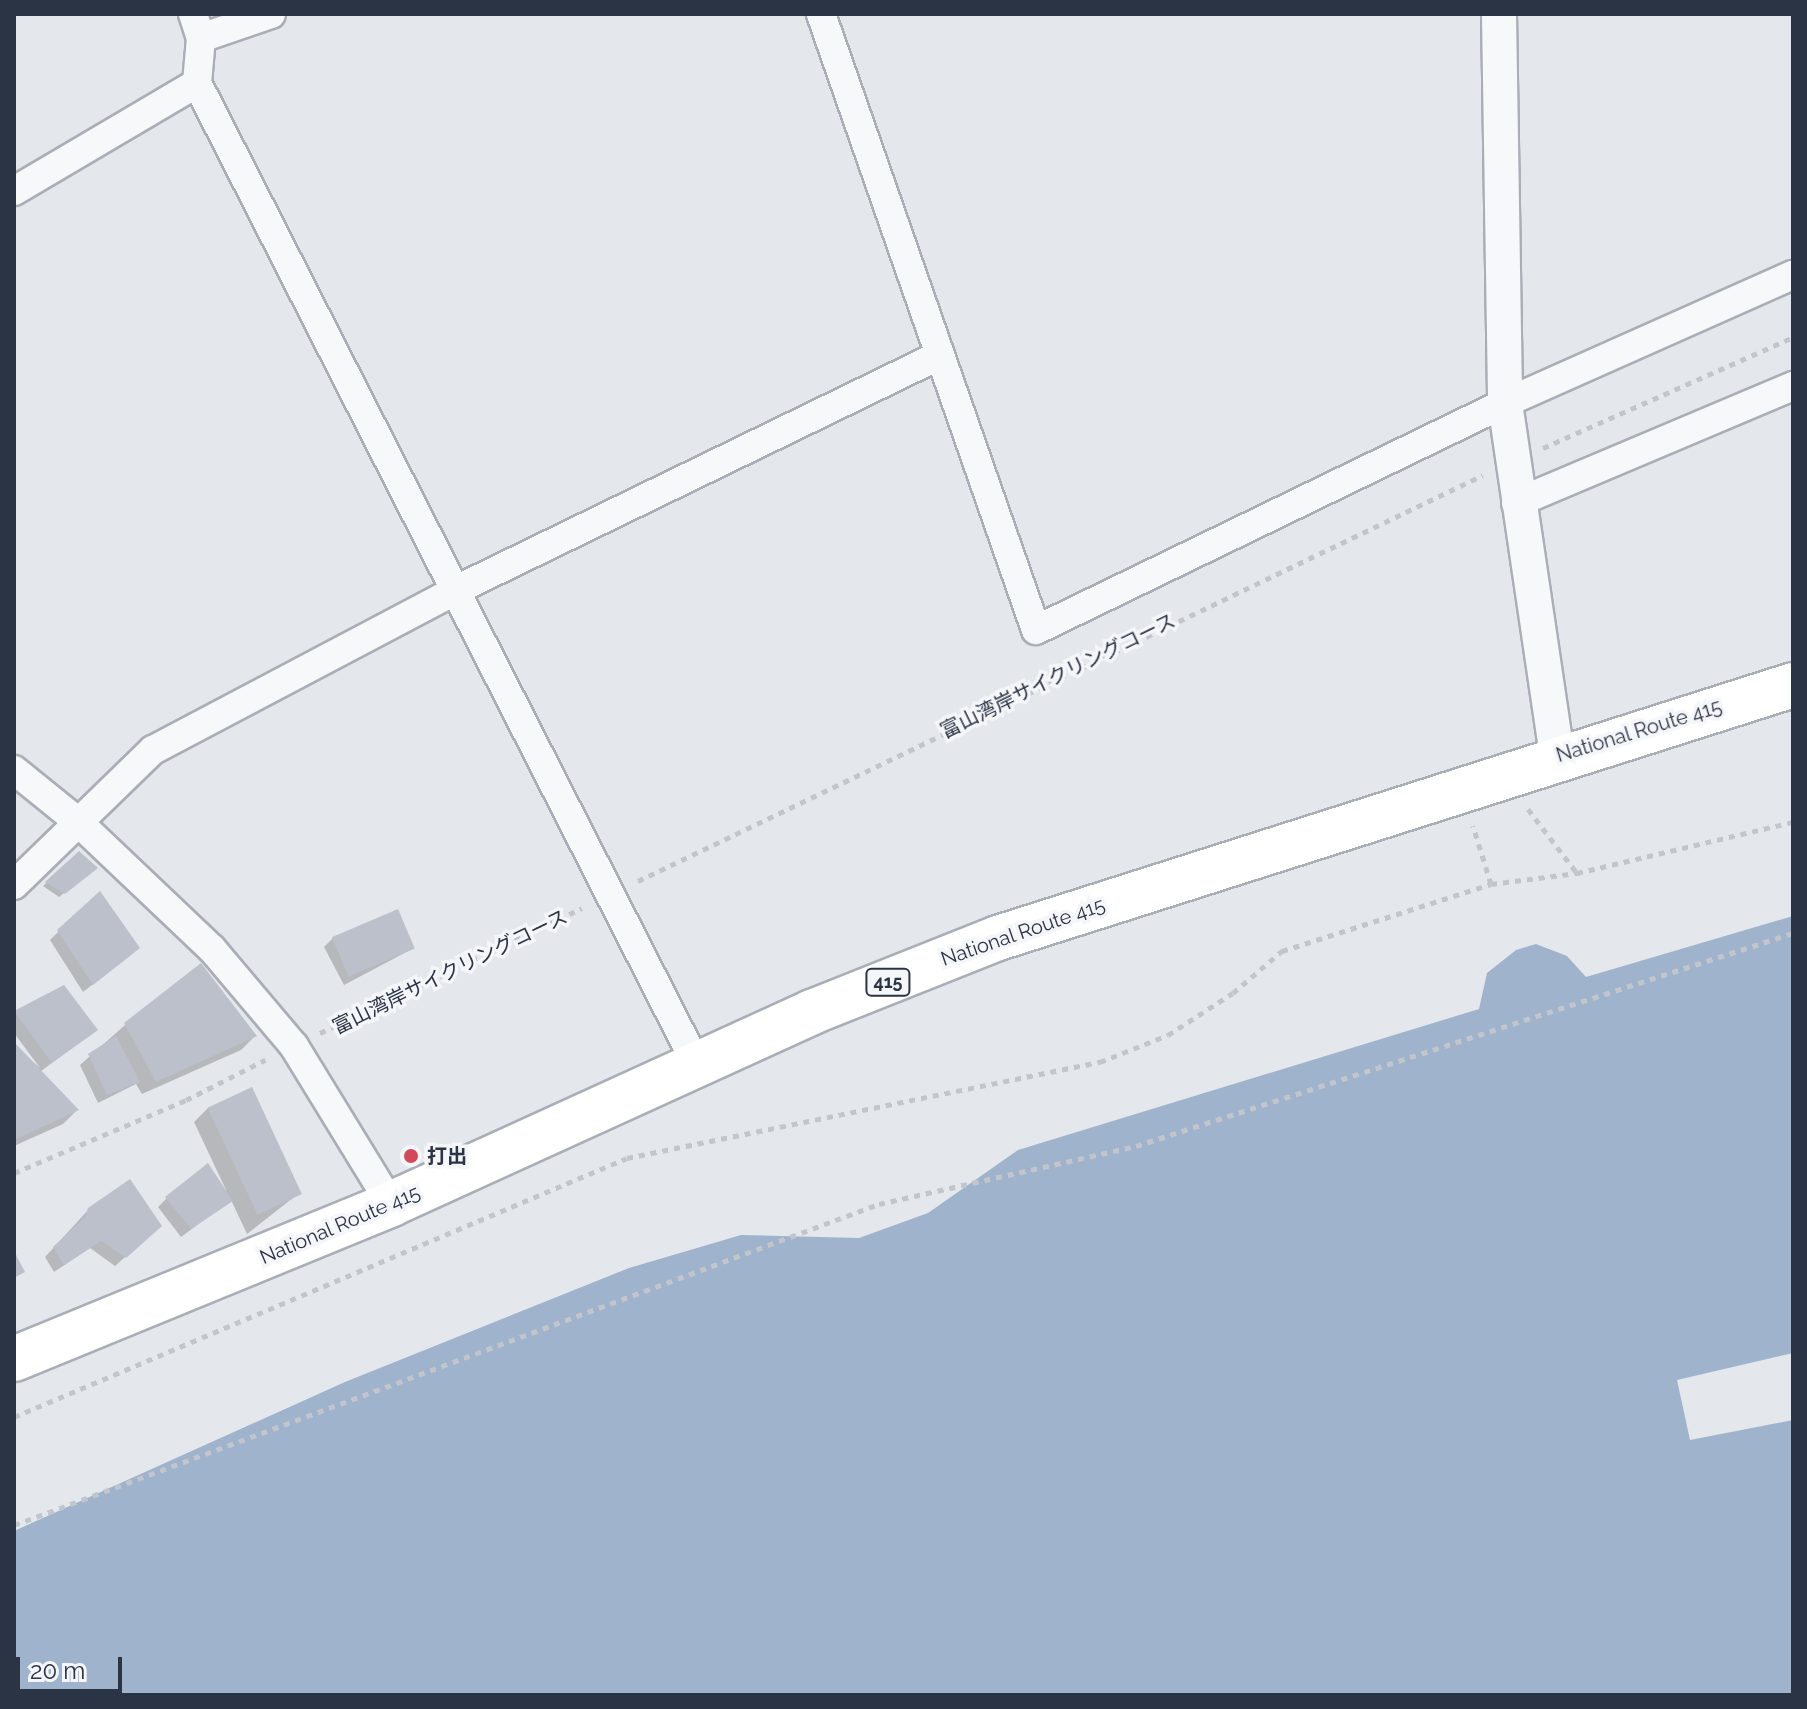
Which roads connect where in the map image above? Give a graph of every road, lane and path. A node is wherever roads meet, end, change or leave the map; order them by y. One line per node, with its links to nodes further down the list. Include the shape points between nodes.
1 (271, 14): 4 (street)
2 (821, 14): 9 (street)
3 (1499, 14): 11 (street)
4 (197, 26): 5 (street)
5 (197, 83): 6 (street); 15 (street)
6 (14, 191)
7 (1793, 275): 11 (street)
8 (1793, 337): 12 (path)
9 (940, 355): 11 (street, via 1036,630); 15 (street)
10 (1793, 386): 14 (street)
11 (1505, 403): 14 (street)
12 (1544, 448)
13 (1487, 473): 26 (path, 富山湾岸サイクリングコース)
14 (1516, 503): 17 (street)
15 (454, 591): 21 (street, via 153,750); 31 (street)
16 (1793, 685): 17 (highway, National Route 415 / 415)
17 (1557, 756): 19 (highway, National Route 415 / 415)
18 (14, 770): 21 (street)
19 (1502, 774): 20 (highway, National Route 415 / 415); 23 (path)
20 (1460, 788): 24 (path); 31 (highway, National Route 415 / 415, via 998,938)
21 (76, 820): 25 (street); 33 (street, via 212,949 294,1046)
22 (1793, 822): 23 (path)
23 (1577, 873): 24 (path)
24 (1491, 884): 35 (path, via 1282,951 1233,993 1168,1035 1100,1062 627,1158)
25 (14, 885)
26 (631, 885)
27 (590, 904): 29 (path, 富山湾岸サイクリングコース)
28 (1793, 933): 36 (path, via 1136,1146 879,1204)
29 (309, 1039)
30 (278, 1053): 32 (path, via 186,1100)
31 (696, 1063): 33 (highway, National Route 415 / 415)
32 (14, 1173)
33 (391, 1204): 34 (highway, National Route 415 / 415)
34 (14, 1359)
35 (14, 1417)
36 (14, 1525)

